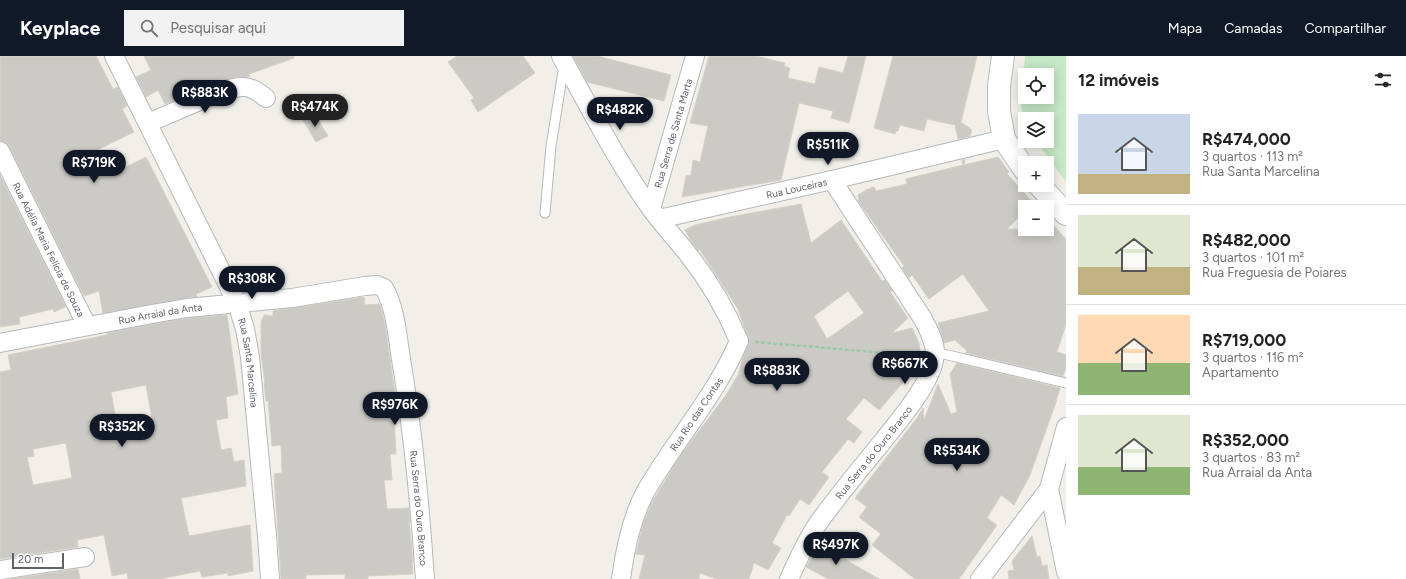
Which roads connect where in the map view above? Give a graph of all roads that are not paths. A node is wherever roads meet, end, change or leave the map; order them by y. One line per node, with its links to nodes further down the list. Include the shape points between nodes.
1 (114, 56): 6 (street, Rua Santa Marcelina)
2 (695, 56): 13 (street, Rua Serra de Santa Marta)
3 (1003, 56): 7 (main road, via 999,111)
4 (563, 59): 12 (lane); 13 (street, via 625,170)
5 (266, 98): 6 (street, via 255,89 245,86 234,87)
6 (148, 122): 16 (street, Rua Santa Marcelina)
7 (1004, 139): 9 (main road); 10 (street, Rua Louceiras)
8 (0, 151): 17 (street, Rua Adélia Maria Felícia de Souza)
9 (1018, 160)
10 (832, 180): 13 (street, Rua Louceiras); 19 (street, via 923,319 932,338)
11 (1046, 192): 14 (main road)
12 (545, 213)
13 (655, 214): 28 (street, Rua Rio das Contas, via 708,282 730,319 739,341 711,395 647,490 634,516)
14 (1066, 214)
15 (345, 289): 16 (street, Rua Arraial da Anta); 27 (street, Rua Serra do Ouro Branco, via 377,285 384,288 393,310 412,440)
16 (237, 304): 17 (street, Rua Arraial da Anta, via 187,308); 26 (street, Rua Santa Marcelina, via 250,357)
17 (87, 326): 18 (street, Rua Arraial da Anta)
18 (0, 343)
19 (934, 356): 20 (lane); 29 (street, Rua Serra do Ouro Branco, via 925,383 904,414 818,523)
20 (1066, 383)
21 (1066, 427): 22 (street)
22 (1049, 489): 25 (street); 30 (street)
23 (85, 557): 24 (street)
24 (0, 570)
25 (1066, 572)
26 (270, 579)
27 (425, 579)
28 (621, 579)
29 (789, 579)
30 (980, 579)

